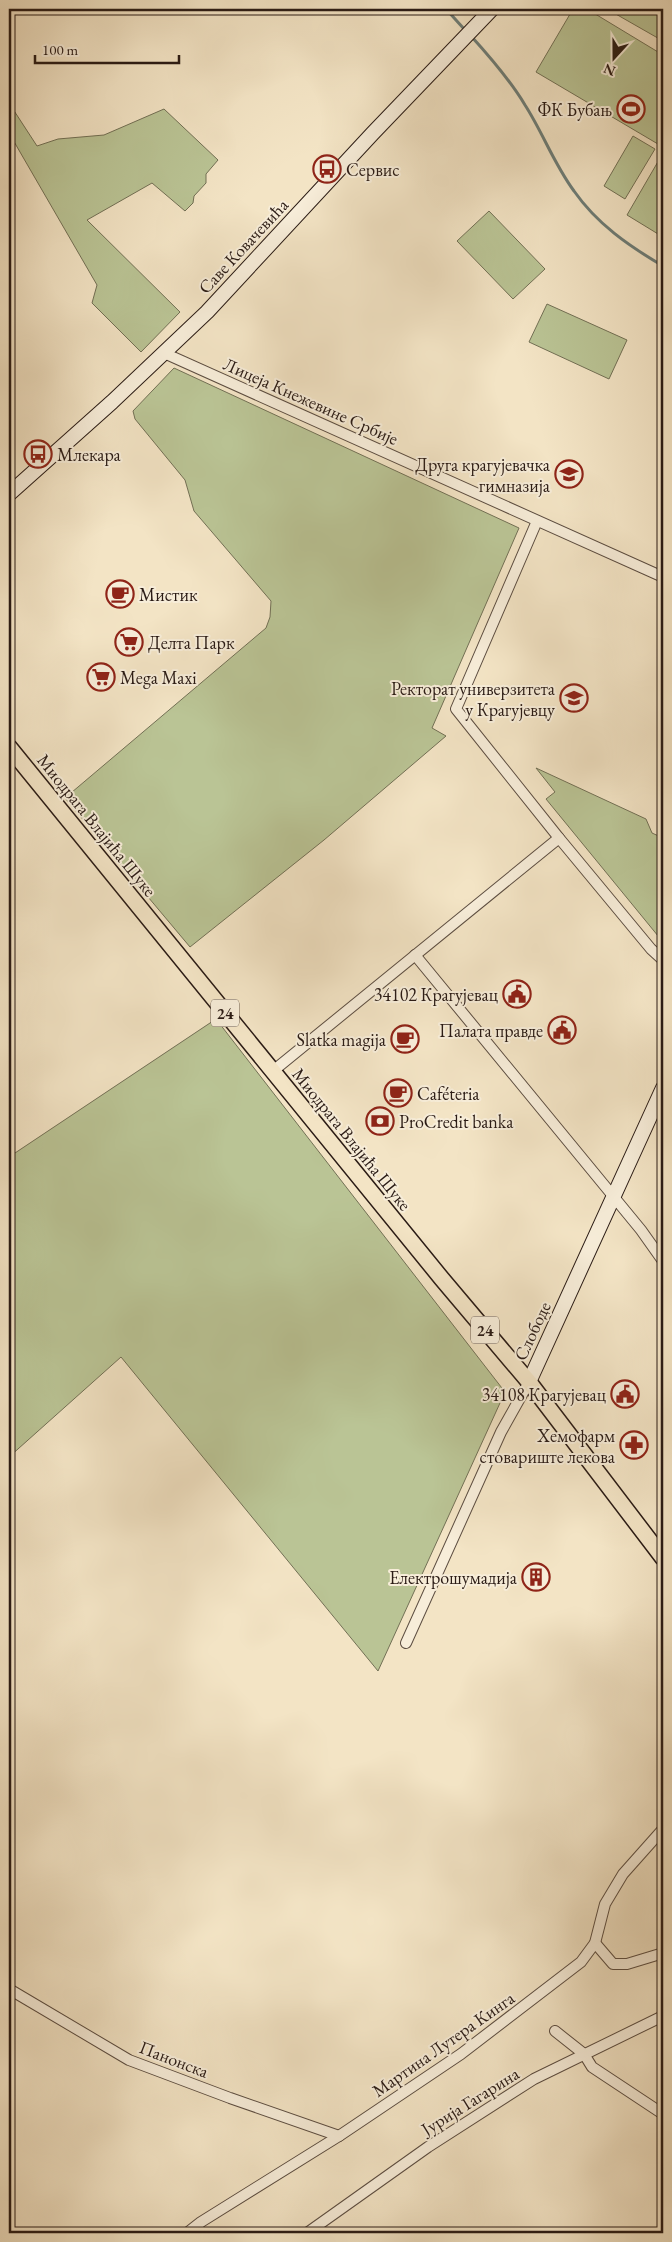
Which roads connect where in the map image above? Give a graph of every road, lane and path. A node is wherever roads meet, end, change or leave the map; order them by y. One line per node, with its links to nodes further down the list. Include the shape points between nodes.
1 (492, 9): 2 (street, Саве Ковачевића, via 240,278)
2 (164, 353): 3 (street, Саве Ковачевића); 4 (street, Лицеја Кнежевине Србије)
3 (9, 494)
4 (537, 521): 5 (street, Лицеја Кнежевине Србије); 7 (street, via 456,709)
5 (663, 577)
6 (9, 747): 10 (main road, Миодрага Влајића Шуке / 24)
7 (559, 838): 8 (street); 9 (street)
8 (415, 955): 10 (street); 12 (street)
9 (663, 960)
10 (273, 1071): 14 (main road, Миодрага Влајића Шуке / 24)
11 (663, 1088): 12 (street, Слободе)
12 (614, 1198): 13 (street); 14 (street, Слободе)
13 (663, 1261)
14 (529, 1382): 15 (main road, Миодрага Влајића Шуке / 24); 16 (street, Слободе, via 501,1432)
15 (663, 1558)
16 (406, 1643)
17 (663, 1828): 18 (street, Мартина Лутера Кинга, via 623,1874 605,1904)
18 (595, 1942): 19 (street, via 613,1964 627,1964); 25 (street, Мартина Лутера Кинга, via 581,1962 531,2002 461,2054)
19 (660, 1954)
20 (9, 1989): 25 (street, Панонска, via 129,2060)
21 (663, 2016): 23 (street, Јурија Гагарина)
22 (555, 2031): 23 (street)
23 (584, 2054): 24 (street, via 592,2067); 27 (street, Јурија Гагарина, via 534,2079 436,2142)
24 (663, 2114)
25 (339, 2136): 26 (street, Мартина Лутера Кинга)
26 (187, 2233)
27 (307, 2233)

